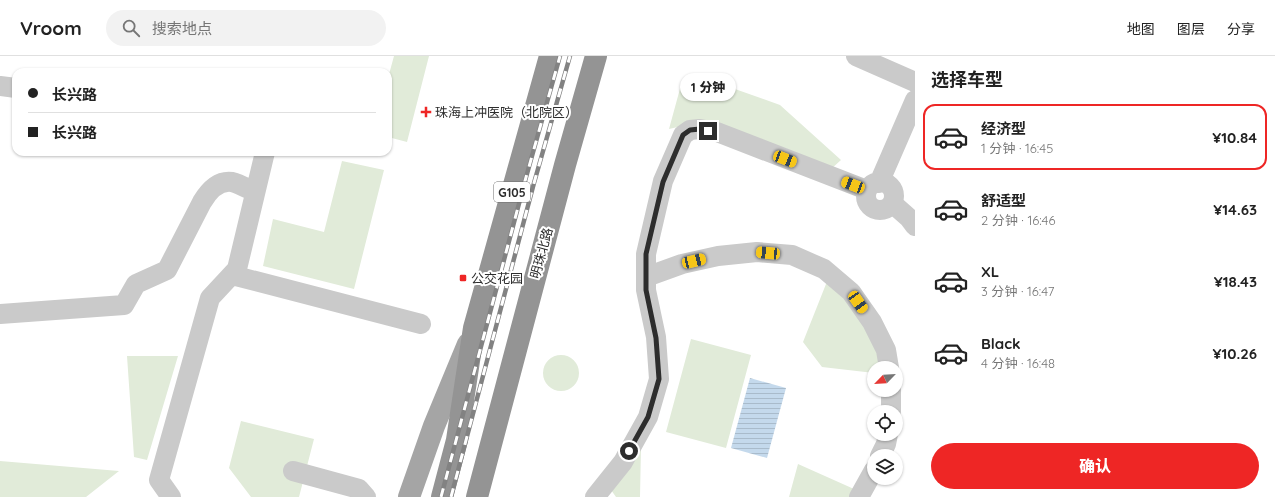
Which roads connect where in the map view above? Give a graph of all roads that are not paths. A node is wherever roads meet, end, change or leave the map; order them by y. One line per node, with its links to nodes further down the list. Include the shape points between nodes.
1 (550, 56): 17 (highway, G105)
2 (596, 56): 26 (highway, 明珠北路)
3 (856, 56): 4 (street)
4 (915, 82)
5 (0, 86): 6 (street)
6 (12, 88)
7 (915, 100): 10 (street)
8 (915, 130): 10 (street)
9 (264, 156): 11 (street)
10 (882, 191): 12 (street); 14 (street, via 716,132 690,130 683,135 663,182 646,254)
11 (255, 192): 13 (street, via 237,269); 15 (street, via 232,182 224,183 208,192 167,270 136,284 124,306)
12 (915, 226)
13 (232, 275): 16 (street); 22 (street, via 210,298 159,480)
14 (646, 277): 18 (street, via 682,264 718,256 757,252 792,255 824,269 851,292 872,322 886,350); 21 (street, via 646,290 656,338 659,379 648,417)
15 (0, 314)
16 (421, 324)
17 (474, 328): 24 (main road, G105, via 434,426); 25 (highway, G105, via 457,440)
18 (888, 361)
19 (293, 471): 23 (street, via 359,489)
20 (867, 482): 27 (street)
21 (603, 493)
22 (171, 497)
23 (366, 497)
24 (409, 497)
25 (442, 497)
26 (477, 497)
27 (858, 497)

